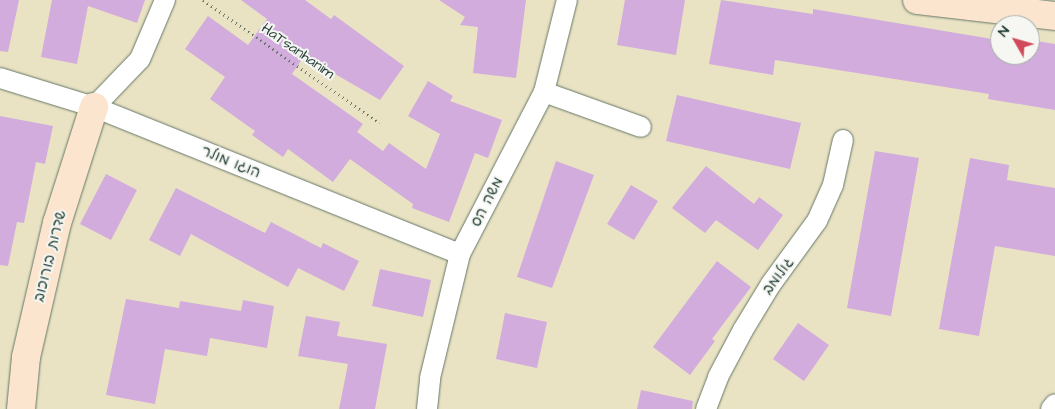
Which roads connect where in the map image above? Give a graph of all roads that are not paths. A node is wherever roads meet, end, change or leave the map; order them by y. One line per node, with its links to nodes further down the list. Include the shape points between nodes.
1 (165, 0): 7 (street, via 140,59)
2 (568, 0): 6 (street, משה הס)
3 (917, 0): 4 (street)
4 (1055, 16)
5 (0, 78): 7 (street, הוגו מולר)
6 (544, 92): 8 (street); 10 (street, משה הס)
7 (94, 107): 10 (street, הוגו מולר); 12 (street, שדרות בורוכוב, via 57,223 26,357)
8 (640, 127)
9 (843, 140): 14 (street, גולומב, via 833,185 817,221 742,330)
10 (460, 254): 13 (street, משה הס, via 430,378)
11 (1055, 404): 15 (street)
12 (21, 409)
13 (427, 409)
14 (706, 409)
15 (1051, 409)

